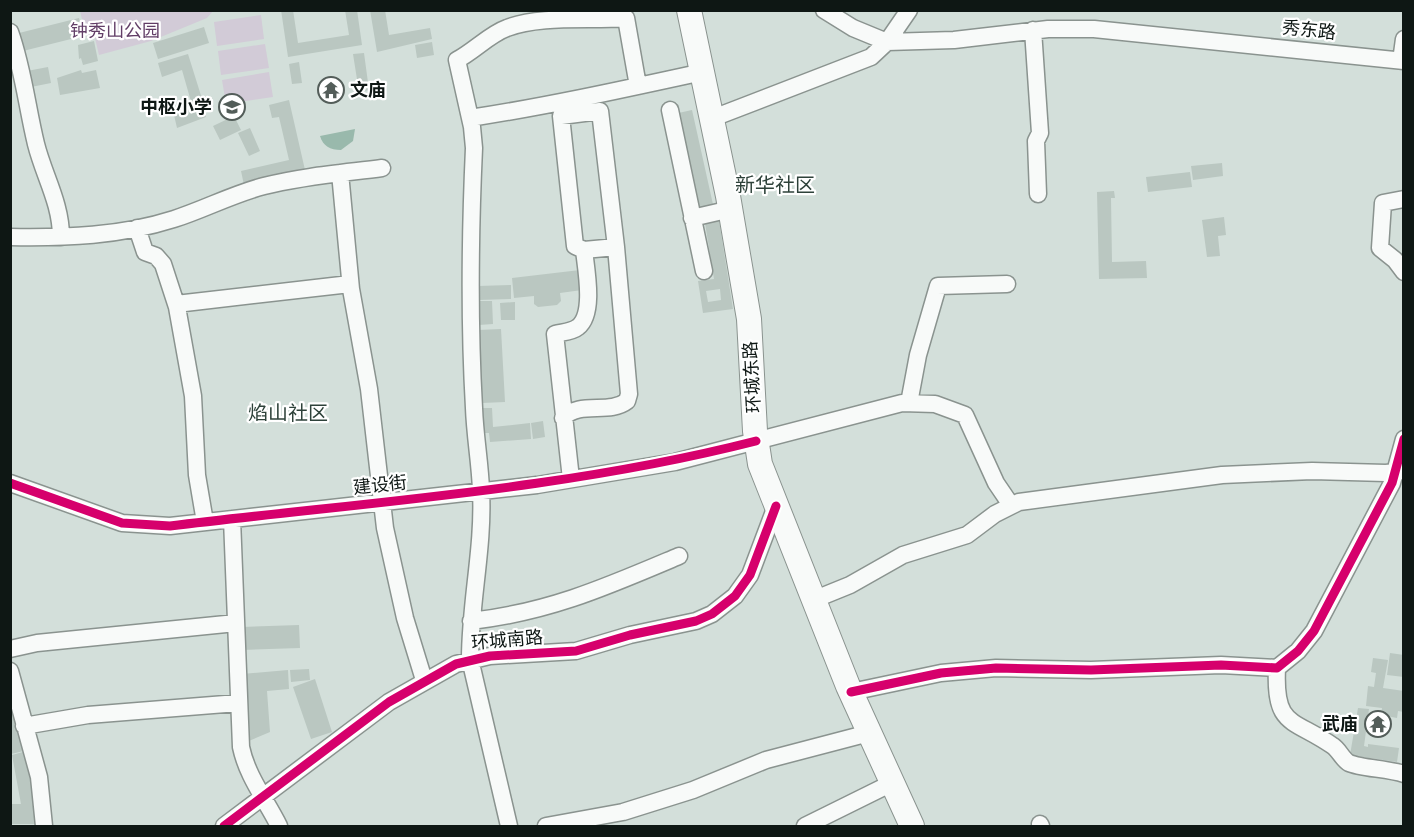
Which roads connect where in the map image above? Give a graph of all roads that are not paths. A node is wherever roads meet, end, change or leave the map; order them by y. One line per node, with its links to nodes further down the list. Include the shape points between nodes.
1 (689, 10): 9 (highway, 环城东路)
2 (824, 10): 7 (street, 秀东路)
3 (909, 10): 7 (street)
4 (1033, 30): 7 (street, 秀东路, via 954,40); 8 (street, 秀东路, via 1094,28); 16 (street, via 1040,123 1036,141)
5 (10, 32): 22 (street, via 39,154 61,219)
6 (1404, 39): 8 (street)
7 (887, 42): 13 (street, via 871,57)
8 (1402, 61)
9 (703, 72): 10 (street); 13 (highway, 环城东路)
10 (638, 86): 12 (street, via 546,107); 12 (street, via 626,18 514,26 499,31 457,60)
11 (670, 110): 19 (street)
12 (470, 118): 37 (street, via 474,148 470,234 472,369)
13 (713, 118): 18 (highway, 环城东路)
14 (382, 168): 15 (street)
15 (340, 173): 20 (street, via 265,186); 27 (street)
16 (1038, 194)
17 (1404, 198): 26 (street, via 1383,203 1380,248)
18 (730, 209): 19 (street); 33 (highway, 环城东路, via 749,319)
19 (692, 218): 25 (street)
20 (137, 228): 22 (street); 29 (street, via 146,252 163,264)
21 (10, 237): 22 (street)
22 (61, 237)
23 (616, 247): 24 (street); 24 (street, via 600,111 561,116 575,246); 31 (street, via 628,397 620,405 576,409)
24 (584, 250): 31 (street, via 583,322 575,329 555,334)
25 (704, 271)
26 (1404, 272)
27 (350, 284): 29 (street); 38 (street, via 369,389)
28 (1007, 284): 30 (street, via 938,286)
29 (176, 304): 42 (street, via 193,396 197,475)
30 (909, 403): 33 (street, 建设街, via 888,405); 39 (street, 建设街, via 934,404 965,415 996,483)
31 (563, 418): 35 (street)
32 (1404, 439): 34 (street)
33 (756, 441): 35 (street, 建设街, via 675,462); 40 (highway, 环城东路)
34 (1400, 471): 39 (street, via 1222,475); 49 (street, via 1314,631)
35 (571, 479): 37 (street, 建设街)
36 (10, 483): 42 (street, 建设街, via 122,523 154,527)
37 (481, 491): 38 (street, 建设街); 45 (street, via 479,565)
38 (381, 502): 41 (street, 建设街); 51 (street, via 397,586)
39 (1011, 505): 44 (street, via 967,535 903,555 850,585)
40 (776, 506): 44 (highway, 环城东路); 48 (street, 环城南路, via 750,575 735,596 712,614 576,651)
41 (232, 519): 42 (street, 建设街); 46 (street)
42 (205, 522)
43 (679, 556): 45 (street, via 574,600)
44 (813, 600): 52 (highway, 环城东路)
45 (471, 621): 48 (street)
46 (236, 623): 47 (street); 53 (street)
47 (10, 649)
48 (470, 659): 51 (street, 环城南路); 62 (street)
49 (1277, 668): 52 (street, via 996,668 941,674); 56 (street, via 1276,695 1292,722 1335,747 1348,763)
50 (10, 671): 54 (street)
51 (424, 680): 58 (street, 环城南路, via 389,702)
52 (850, 692): 55 (highway, 环城东路)
53 (238, 703): 54 (street, via 88,716); 58 (street, via 243,756 249,774)
54 (24, 726): 59 (street, via 39,777)
55 (869, 733): 57 (highway, 环城东路); 63 (street, via 765,760 693,790 623,812)
56 (1404, 774)
57 (892, 783): 64 (street); 65 (highway, 环城东路)
58 (265, 797): 60 (street, 环城南路); 61 (street)
59 (44, 826)
60 (224, 826)
61 (279, 826)
62 (509, 826)
63 (546, 826)
64 (805, 826)
65 (912, 826)

